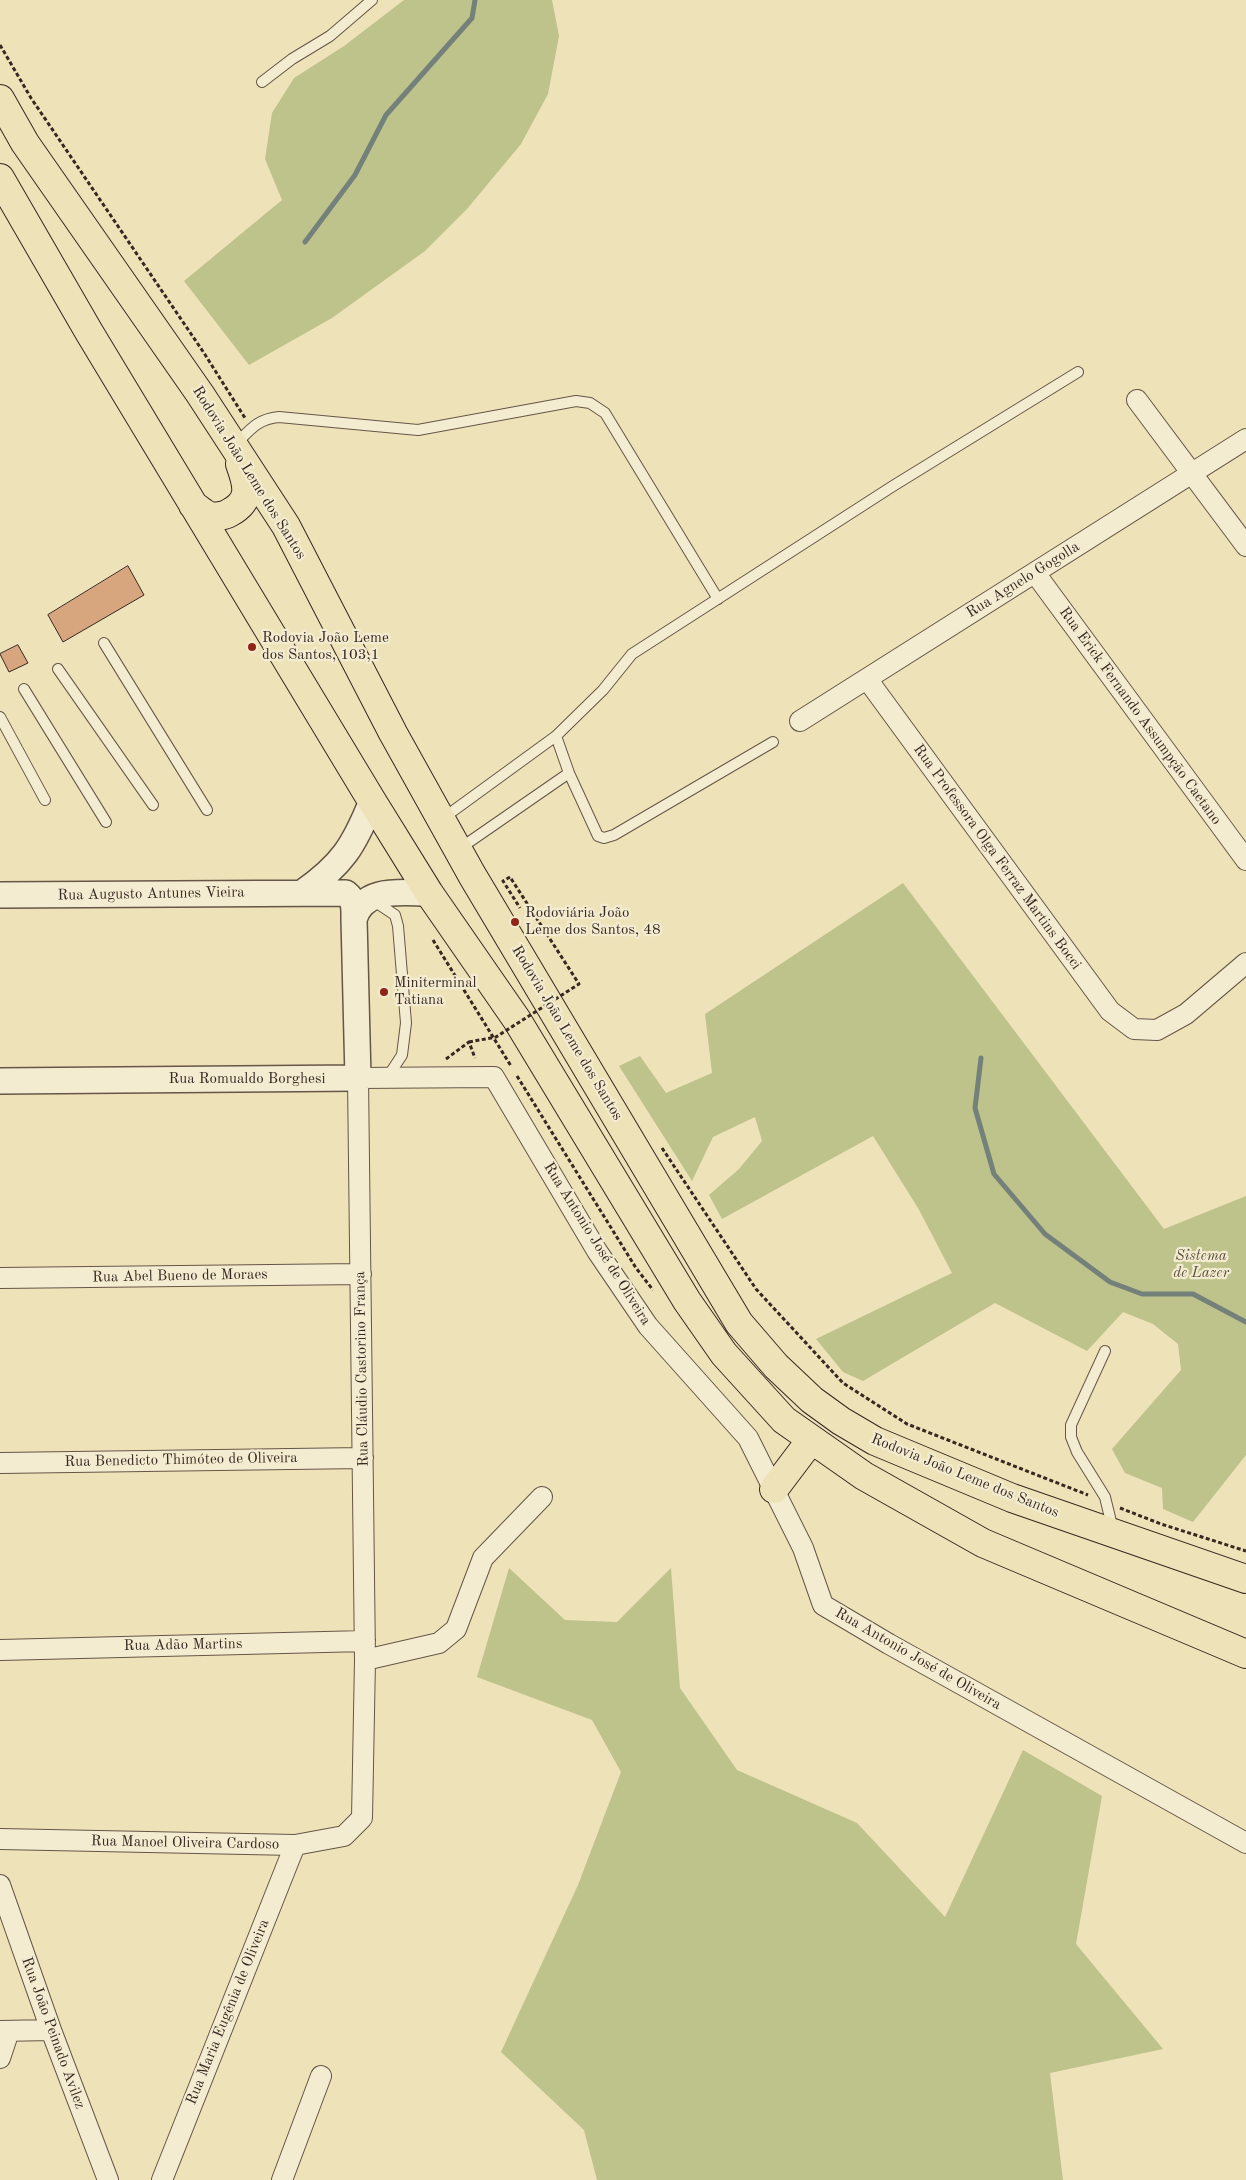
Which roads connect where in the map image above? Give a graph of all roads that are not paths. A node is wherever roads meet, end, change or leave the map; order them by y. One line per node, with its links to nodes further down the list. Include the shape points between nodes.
1 (372, 0): 2 (lane, via 330,36)
2 (262, 82)
3 (0, 99): 7 (main road, Rodovia João Leme dos Santos, via 25,143 200,394)
4 (0, 178): 10 (main road)
5 (1078, 372): 13 (lane)
6 (1137, 400): 9 (street)
7 (243, 438): 10 (main road, via 246,496 241,507 225,516 210,516); 13 (lane, via 266,418 418,430 576,401 590,403 604,413); 27 (main road, Rodovia João Leme dos Santos, via 393,733)
8 (1246, 439): 9 (street, Rua Agnelo Gogolla)
9 (1192, 474): 11 (street); 12 (street, Rua Agnelo Gogolla)
10 (194, 505): 24 (main road)
11 (1246, 546)
12 (1035, 573): 16 (street, Rua Agnelo Gogolla); 30 (street, Rua Erick Fernando Assumpção Caetano)
13 (718, 599): 20 (lane, via 632,654 603,690)
14 (104, 643): 26 (lane)
15 (58, 668): 25 (lane)
16 (867, 679): 19 (street, Rua Agnelo Gogolla); 35 (street, Rua Professora Olga Ferraz Martins Bocci, via 1110,1011 1134,1029 1158,1030 1186,1014)
17 (24, 688): 28 (lane)
18 (0, 717): 23 (lane)
19 (800, 721)
20 (556, 736): 22 (lane); 27 (lane)
21 (772, 742): 22 (lane, via 604,838 598,836)
22 (569, 773): 29 (lane)
23 (45, 800)
24 (372, 801): 31 (street, via 361,830 348,851 327,876); 32 (main road)
25 (153, 805)
26 (207, 810)
27 (441, 820): 29 (main road, Rodovia João Leme dos Santos)
28 (106, 822)
29 (458, 850): 48 (main road, Rodovia João Leme dos Santos, via 739,1323 776,1366 812,1400 875,1441 1012,1498)
30 (1246, 860)
31 (302, 893): 33 (street, Rua Augusto Antunes Vieira); 34 (street, Rua Augusto Antunes Vieira)
32 (429, 893): 34 (street, Rua Augusto Antunes Vieira); 43 (main road, via 517,1020 687,1301 724,1354 784,1420)
33 (0, 895)
34 (366, 895): 37 (street, Rua Cláudio Castorino França, via 354,919); 38 (lane, via 395,915 398,926 406,1023 402,1055)
35 (1246, 963)
36 (494, 1077): 38 (street, Rua Romualdo Borghesi); 46 (street, Rua Antonio José de Oliveira, via 597,1251 648,1326 748,1438)
37 (358, 1078): 38 (street, Rua Romualdo Borghesi); 39 (street, Rua Romualdo Borghesi); 40 (street, Rua Cláudio Castorino França)
38 (387, 1078)
39 (0, 1081)
40 (361, 1274): 41 (street, Rua Abel Bueno de Moraes); 44 (street, Rua Cláudio Castorino França)
41 (0, 1278)
42 (1105, 1351): 48 (lane, via 1071,1425 1071,1437 1105,1497)
43 (811, 1440): 46 (main road); 52 (main road, via 864,1476 983,1543)
44 (363, 1458): 45 (street, Rua Benedicto Thimóteo de Oliveira); 51 (street, Rua Cláudio Castorino França)
45 (0, 1463)
46 (774, 1489): 55 (street, Rua Antonio José de Oliveira, via 803,1548 823,1604)
47 (542, 1497): 51 (street, Rua Adão Martins, via 483,1558 456,1630 439,1643)
48 (1113, 1533): 49 (main road, Rodovia João Leme dos Santos)
49 (1246, 1579)
50 (0, 1650): 51 (street, Rua Adão Martins)
51 (365, 1651): 53 (street, Rua Cláudio Castorino França)
52 (1244, 1652)
53 (362, 1818): 56 (street, Rua Manoel Oliveira Cardoso, via 344,1836)
54 (0, 1839): 56 (street, Rua Manoel Oliveira Cardoso)
55 (1246, 1843)
56 (295, 1845): 63 (street, Rua Maria Eugênia de Oliveira)
57 (0, 1885): 58 (street, Rua João Peinado Avilez)
58 (51, 2030): 59 (street); 62 (street, Rua João Peinado Avilez)
59 (4, 2031): 60 (street)
60 (0, 2058)
61 (321, 2076): 64 (street)
62 (108, 2180)
63 (162, 2180)
64 (282, 2180)

